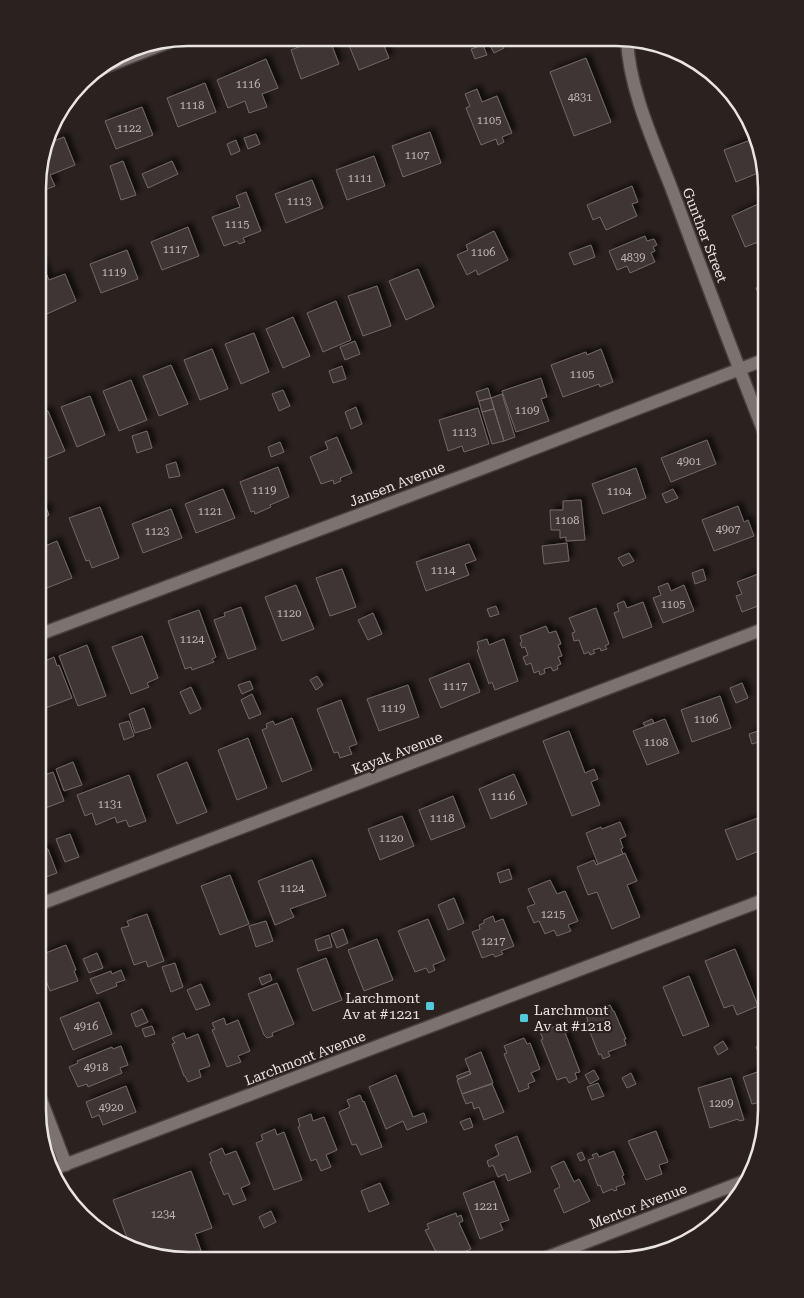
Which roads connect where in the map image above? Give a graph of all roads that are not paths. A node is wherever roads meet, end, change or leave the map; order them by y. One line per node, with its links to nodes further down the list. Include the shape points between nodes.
1 (627, 47): 3 (street, Gunther Street, via 640,102)
2 (758, 362): 3 (street, Jansen Avenue)
3 (739, 369): 4 (street, Gunther Street); 6 (street, Jansen Avenue)
4 (758, 416)
5 (758, 631): 7 (street, Kayak Avenue)
6 (46, 632)
7 (46, 902)
8 (757, 903): 10 (street, Larchmont Avenue)
9 (46, 1113): 10 (street)
10 (66, 1165): 11 (street, Larchmont Avenue)
11 (59, 1167)
12 (737, 1184): 13 (street, Mentor Avenue)
13 (561, 1252)

